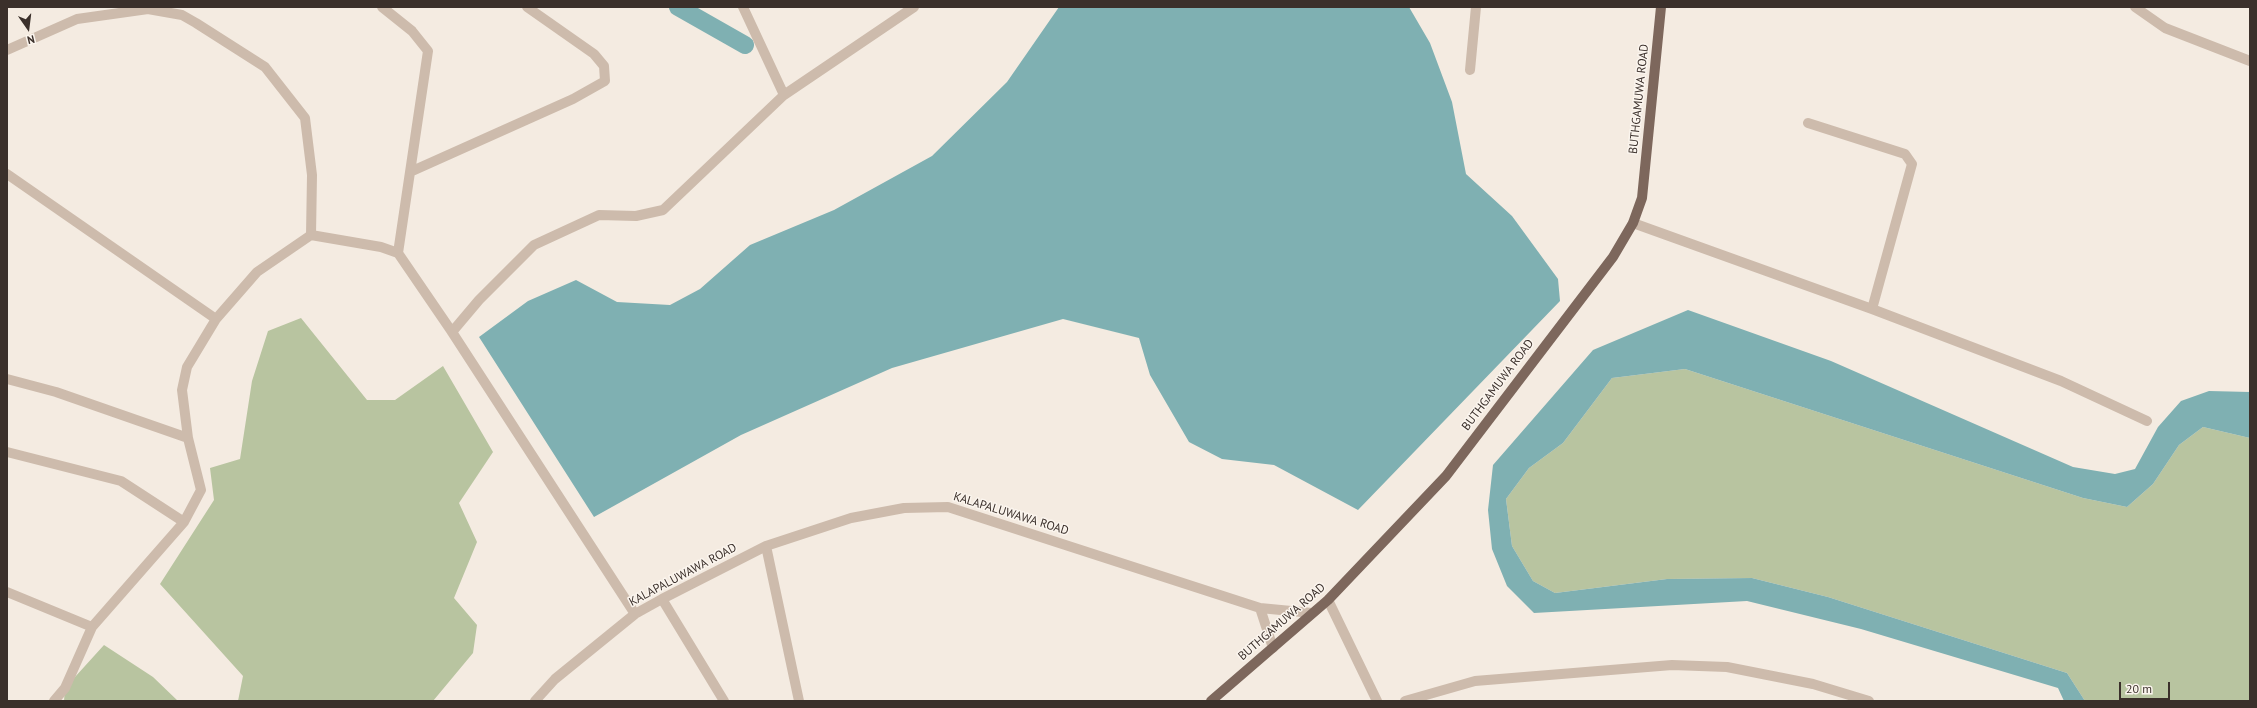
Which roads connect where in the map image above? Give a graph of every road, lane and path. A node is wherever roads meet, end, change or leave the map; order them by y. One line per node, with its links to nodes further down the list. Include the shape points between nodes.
1 (382, 7): 14 (street, via 412,31 428,51)
2 (527, 7): 14 (street, via 594,54 604,66 605,81 573,99)
3 (743, 7): 12 (street)
4 (914, 7): 12 (street)
5 (1476, 7): 11 (street)
6 (1661, 7): 16 (main road, BUTHGAMUWA ROAD, via 1642,198)
7 (2136, 7): 10 (street, via 2165,28)
8 (184, 11): 9 (street, via 148,9 77,19); 17 (street, via 265,67 305,118 312,175)
9 (7, 50)
10 (2250, 61)
11 (1470, 70)
12 (784, 95): 21 (street, via 663,210 636,216 599,216 534,246 479,300)
13 (1808, 123): 19 (street, via 1905,154 1912,164)
14 (410, 172): 18 (street)
15 (7, 174): 20 (street)
16 (1633, 223): 19 (street); 30 (main road, BUTHGAMUWA ROAD, via 1613,257 1446,476)
17 (311, 235): 18 (street); 20 (street, via 257,272)
18 (398, 253): 21 (street)
19 (1872, 309): 23 (street, via 2061,381)
20 (216, 319): 24 (street, via 187,367 182,390)
21 (452, 332): 33 (street)
22 (7, 380): 24 (street, via 56,392)
23 (2147, 421)
24 (188, 438): 26 (street, via 201,490)
25 (7, 452): 26 (street, via 121,481)
26 (184, 522): 34 (street)
27 (766, 546): 29 (street, KALAPALUWAWA ROAD); 31 (street, KALAPALUWAWA ROAD, via 851,518 904,508 948,507); 39 (street)
28 (7, 592): 34 (street)
29 (662, 599): 33 (street, KALAPALUWAWA ROAD); 38 (street)
30 (1328, 600): 32 (main road, BUTHGAMUWA ROAD); 41 (street)
31 (1260, 608): 32 (street, KALAPALUWAWA ROAD); 35 (street)
32 (1312, 613): 35 (main road, BUTHGAMUWA ROAD)
33 (635, 614): 37 (street, KALAPALUWAWA ROAD, via 555,679)
34 (92, 627): 36 (street, via 65,688)
35 (1273, 648): 40 (main road, BUTHGAMUWA ROAD)
36 (54, 701)
37 (535, 701)
38 (724, 701)
39 (799, 701)
40 (1211, 701)
41 (1377, 701)
42 (1405, 701): 43 (street, via 1475,681 1672,665 1727,667 1813,684)
43 (1869, 701)

